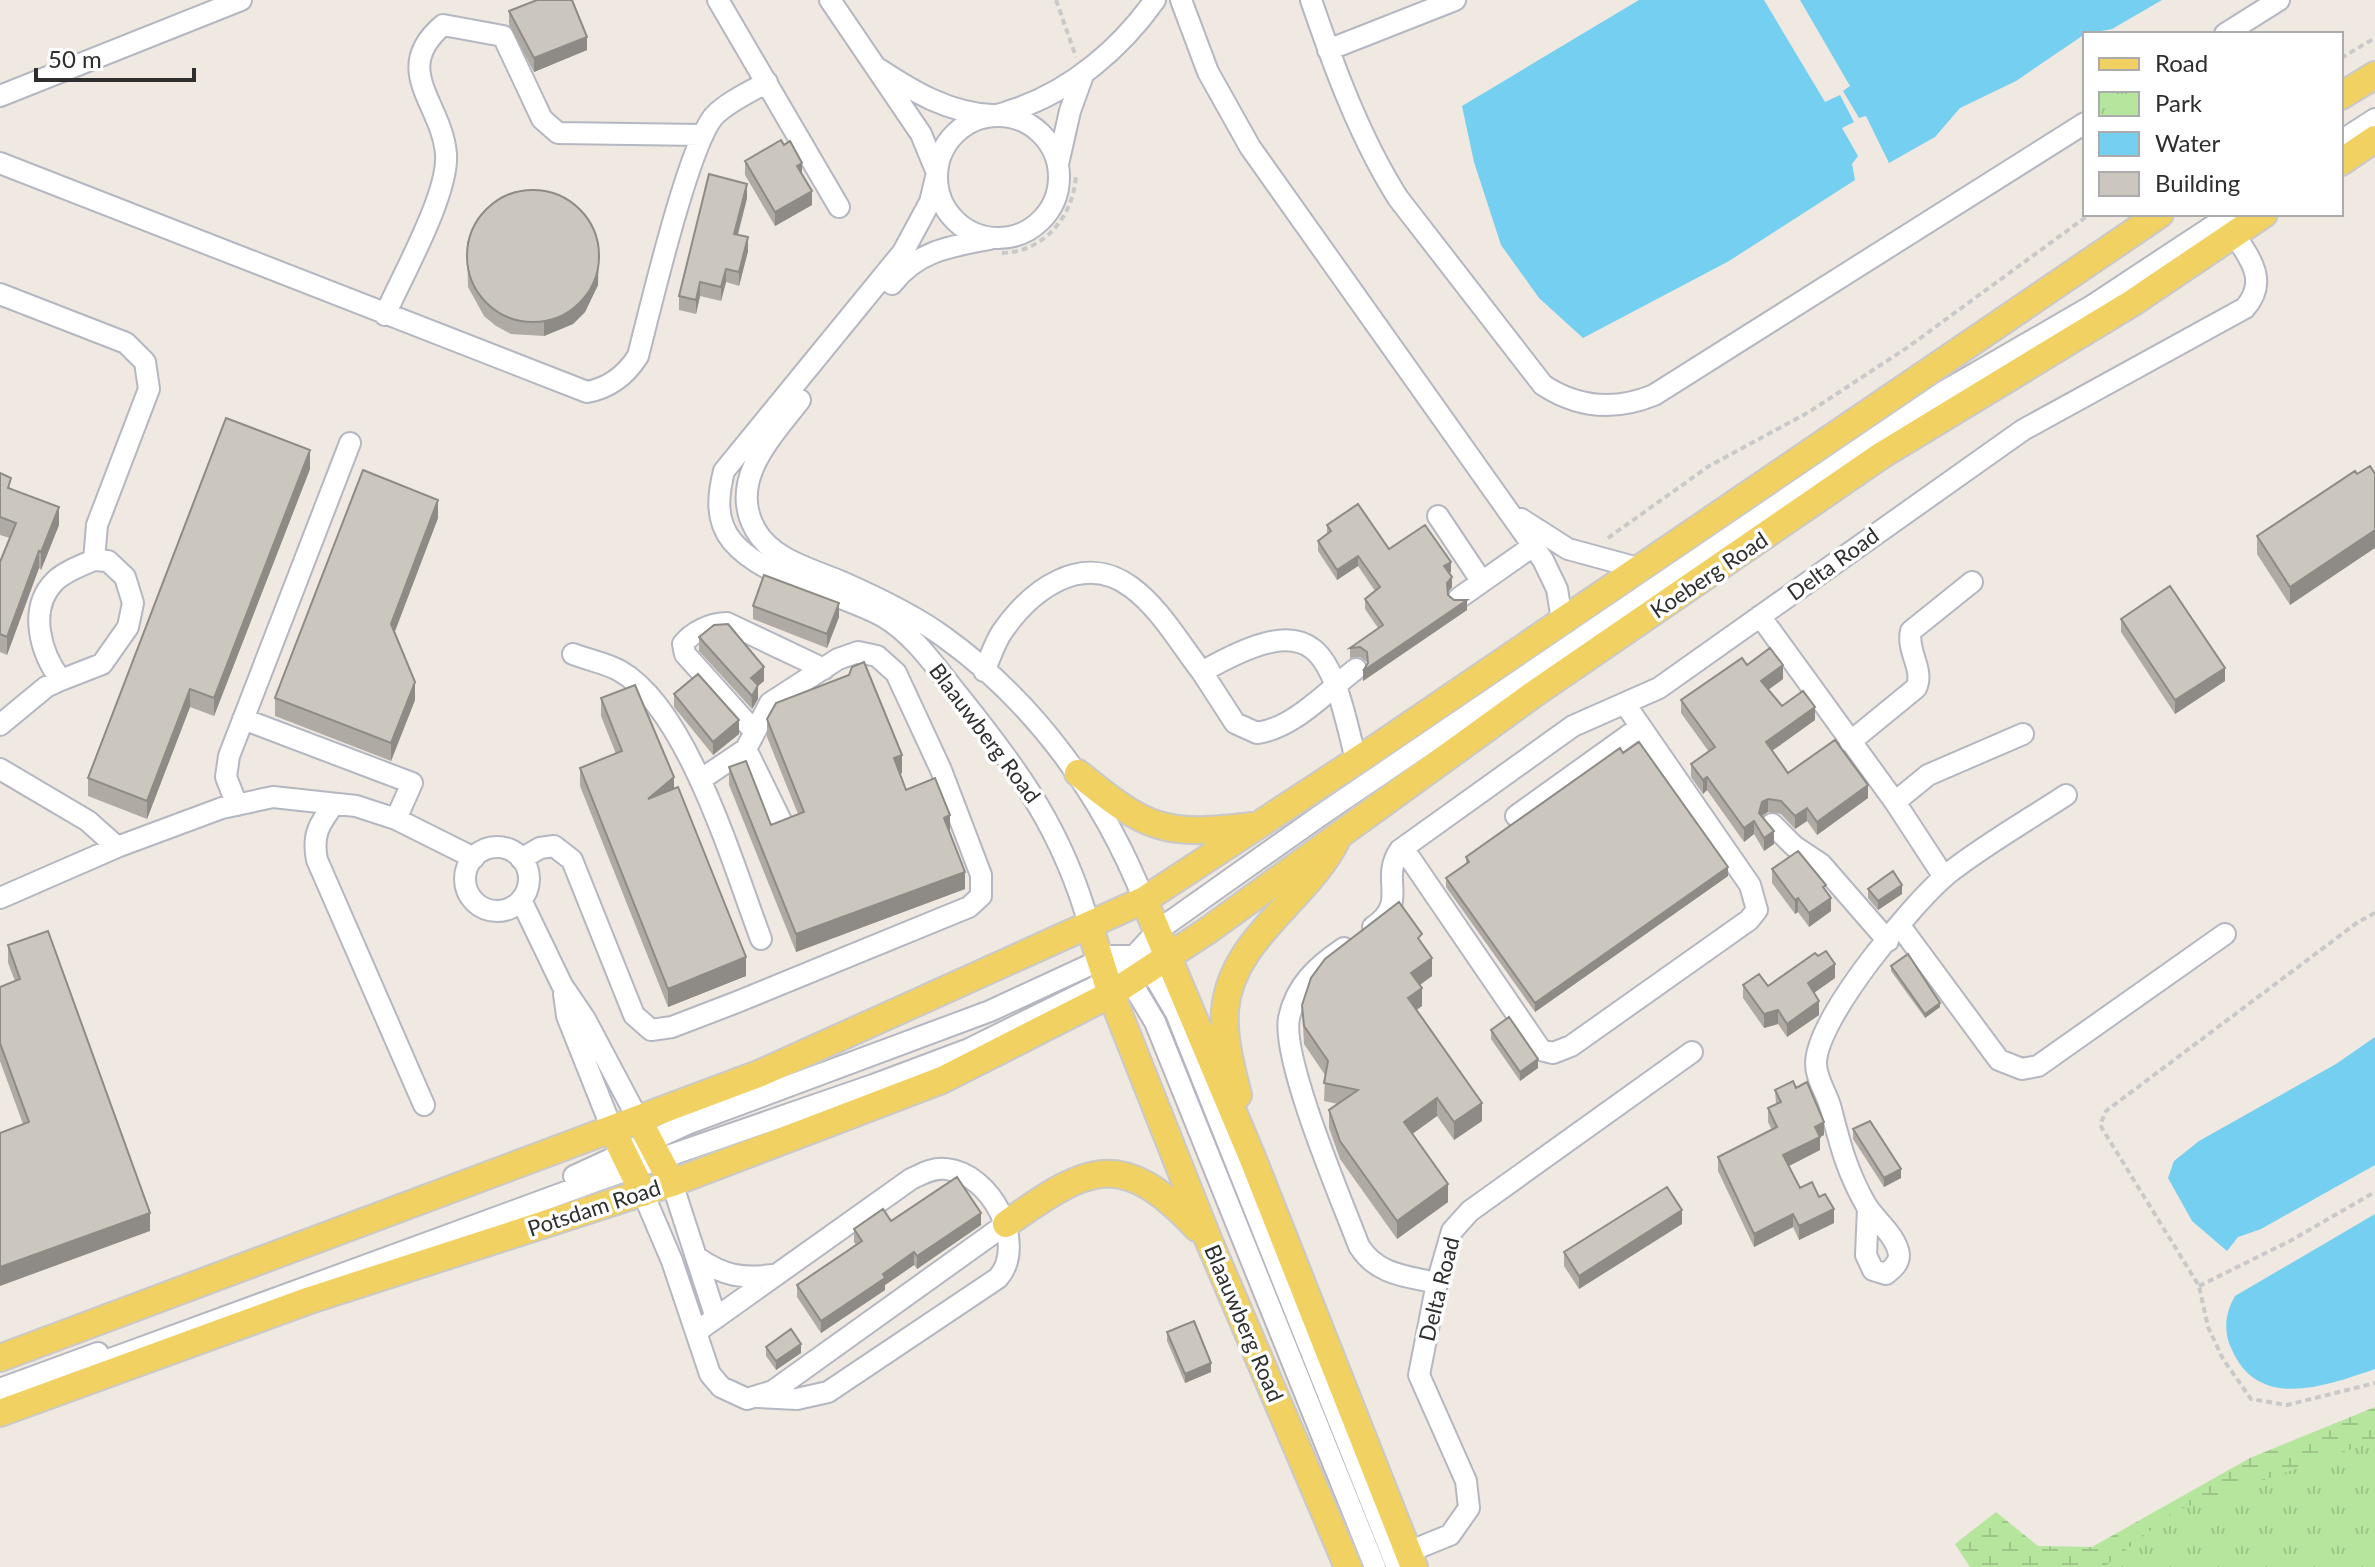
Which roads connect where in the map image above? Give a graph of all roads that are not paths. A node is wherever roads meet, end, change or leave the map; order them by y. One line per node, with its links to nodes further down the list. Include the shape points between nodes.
1 (241, 0): 16 (street)
2 (718, 0): 14 (street)
3 (830, 0): 11 (street)
4 (1155, 0): 12 (street, via 1121,40)
5 (1181, 0): 35 (street, via 1208,72 1250,147)
6 (1311, 0): 10 (street)
7 (1455, 0): 10 (street)
8 (2279, 0): 9 (street)
9 (2228, 32)
10 (1328, 50): 19 (street, via 1380,170 1528,368 1560,396 1603,406 1654,395)
11 (876, 67): 17 (street, via 927,99); 26 (street, via 921,134)
12 (1080, 67): 17 (street, via 1039,101); 25 (street, via 1070,111)
13 (2375, 75): 15 (main road)
14 (767, 82): 20 (street, via 724,108); 27 (street)
15 (2343, 95)
16 (0, 96)
17 (995, 116): 25 (street, via 1035,129); 26 (street, via 977,119 949,140)
18 (2375, 119): 22 (street)
19 (2083, 124)
20 (703, 135): 33 (street, via 638,356 629,370 600,390 567,387); 33 (street, via 558,133 542,119 503,36 443,25 423,45 419,66 443,140 446,172)
21 (2375, 139): 23 (main road)
22 (2343, 140)
23 (2343, 161)
24 (0, 163): 33 (street)
25 (1067, 166): 31 (street, via 1048,214 1028,231)
26 (937, 173): 31 (street, via 950,217); 38 (street, via 930,202 903,252 724,471 718,497)
27 (839, 207)
28 (2157, 216): 41 (main road, Koeberg Road)
29 (2252, 216): 30 (main road, Koeberg Road)
30 (2227, 220): 45 (street, Delta Road, via 2258,279 2245,308 2023,430); 74 (main road, Koeberg Road, via 2132,303 1882,455); 84 (street, via 1930,400)
31 (990, 246): 37 (street, via 941,248 900,273 763,449 747,490)
32 (0, 294): 40 (street, via 126,343 145,362 149,389 97,525)
33 (385, 315)
34 (350, 443): 55 (street)
35 (1509, 510): 39 (street); 41 (street, via 1568,549)
36 (1438, 516): 42 (street)
37 (751, 519): 38 (street); 50 (street, Blaauwberg Road, via 775,551 944,637)
38 (725, 528): 83 (street, Blaauwberg Road, via 745,554 886,618 922,651 1034,794 1080,889)
39 (1533, 546): 42 (street); 46 (street, via 1557,589)
40 (94, 560): 52 (street, via 55,580 45,597 40,646); 52 (street, via 108,561 125,577 133,603 128,627 102,664)
41 (1638, 568): 46 (main road, Koeberg Road)
42 (1482, 582): 44 (street)
43 (1972, 582): 60 (street, via 1911,631 1909,649 1920,677 1916,688)
44 (1459, 598)
45 (1760, 616): 54 (street, Delta Road, via 1659,688); 60 (street)
46 (1562, 620): 61 (main road, Koeberg Road)
47 (573, 654): 64 (street, via 620,671 647,693)
48 (824, 669): 59 (street, via 770,703); 59 (street, via 727,623 686,639 685,654); 78 (street, via 858,652 877,656 896,673 981,875 981,896 969,907 724,1007 651,1030 634,1015 572,860 554,846)
49 (1356, 669): 53 (street)
50 (984, 671): 51 (street, via 1000,635 1027,602 1083,571 1114,577 1135,590); 63 (street, Blaauwberg Road, via 1040,725)
51 (1202, 672): 53 (street, via 1246,648 1290,639 1318,654); 53 (street, via 1235,723 1257,733 1284,724)
52 (61, 680): 56 (street)
53 (1338, 683): 61 (street)
54 (1625, 704): 57 (street); 76 (street, Delta Road, via 1573,726)
55 (243, 719): 68 (street, via 226,777); 70 (street, via 412,783)
56 (0, 725)
57 (1640, 727): 69 (street); 76 (street, via 1750,885 1757,910 1571,1046 1553,1053 1541,1050)
58 (2023, 734): 66 (street, via 1928,775)
59 (750, 740): 64 (street); 72 (street)
60 (1850, 742): 66 (street)
61 (1356, 760): 73 (main road, Koeberg Road)
62 (0, 769): 75 (street, via 88,821)
63 (1078, 773): 73 (main road, via 1127,812 1156,826 1187,832); 82 (street, Blaauwberg Road, via 1109,823)
64 (700, 780): 87 (street)
65 (2066, 795): 79 (street)
66 (1895, 802): 79 (street)
67 (334, 804): 68 (street, via 273,797); 70 (street); 91 (street, via 313,841 317,860)
68 (237, 805): 75 (street)
69 (1516, 816)
70 (396, 819): 77 (street)
71 (1772, 824): 85 (street)
72 (783, 825)
73 (1260, 825): 82 (main road, Koeberg Road)
74 (1342, 830): 88 (main road, Koeberg Road); 94 (main road, via 1319,872 1249,949 1229,986 1226,1040)
75 (117, 847): 80 (street)
76 (1403, 848): 102 (street, via 1392,866 1393,904 1384,919 1308,977 1293,1005 1288,1035 1313,1123 1364,1253 1380,1269)
77 (474, 858): 78 (street, via 501,847); 81 (street, via 466,886 476,903 504,910)
78 (521, 859): 81 (street, via 529,883)
79 (1944, 877): 85 (street)
80 (0, 898)
81 (521, 900): 89 (street)
82 (1144, 900): 83 (main road); 84 (main road, Blaauwberg Road)
83 (1090, 928): 88 (main road, Blaauwberg Road); 92 (main road, via 761,1073)
84 (1157, 931): 88 (main road, Blaauwberg Road)
85 (1894, 934): 86 (street, via 1999,1060 2022,1069 2038,1066); 97 (street, via 1858,975 1827,1030 1816,1062 1846,1170)
86 (2225, 934)
87 (761, 939)
88 (1127, 972): 92 (street, via 990,1011); 92 (street, via 969,1049); 94 (main road, Blaauwberg Road); 95 (main road, Potsdam Road, via 942,1080); 99 (main road, Blaauwberg Road); 110 (street, via 1176,1013); 112 (street, via 1155,1022)
89 (562, 985): 92 (street); 93 (street, via 567,1016)
90 (1692, 1052): 102 (street, Delta Road, via 1463,1218 1452,1231)
91 (424, 1105)
92 (649, 1139): 93 (main road); 93 (street); 95 (main road)
93 (623, 1150): 96 (main road); 105 (main road); 106 (street, via 589,1170); 108 (street)
94 (1252, 1157): 110 (main road, Blaauwberg Road)
95 (672, 1183): 96 (main road, Potsdam Road); 100 (street)
96 (643, 1193): 104 (street); 109 (main road, Potsdam Road, via 310,1300)
97 (1868, 1208)
98 (1006, 1224): 99 (main road, via 1069,1182 1112,1173 1158,1189); 101 (street, via 963,1173 932,1169); 107 (street); 107 (street, via 1011,1250 1007,1267 977,1294 828,1392 797,1399)
99 (1208, 1239): 111 (main road, Blaauwberg Road)
100 (698, 1258): 101 (street, via 735,1277); 103 (street)
101 (773, 1275): 103 (street)
102 (1437, 1283): 110 (street, Delta Road, via 1419,1375 1466,1481 1469,1508 1450,1535)
103 (716, 1318): 104 (street)
104 (696, 1332): 107 (street, via 702,1359 721,1387 747,1399)
105 (0, 1358)
106 (0, 1389)
107 (759, 1397)
108 (0, 1400)
109 (0, 1413)
110 (1406, 1562)
111 (1348, 1567)
112 (1375, 1567)

